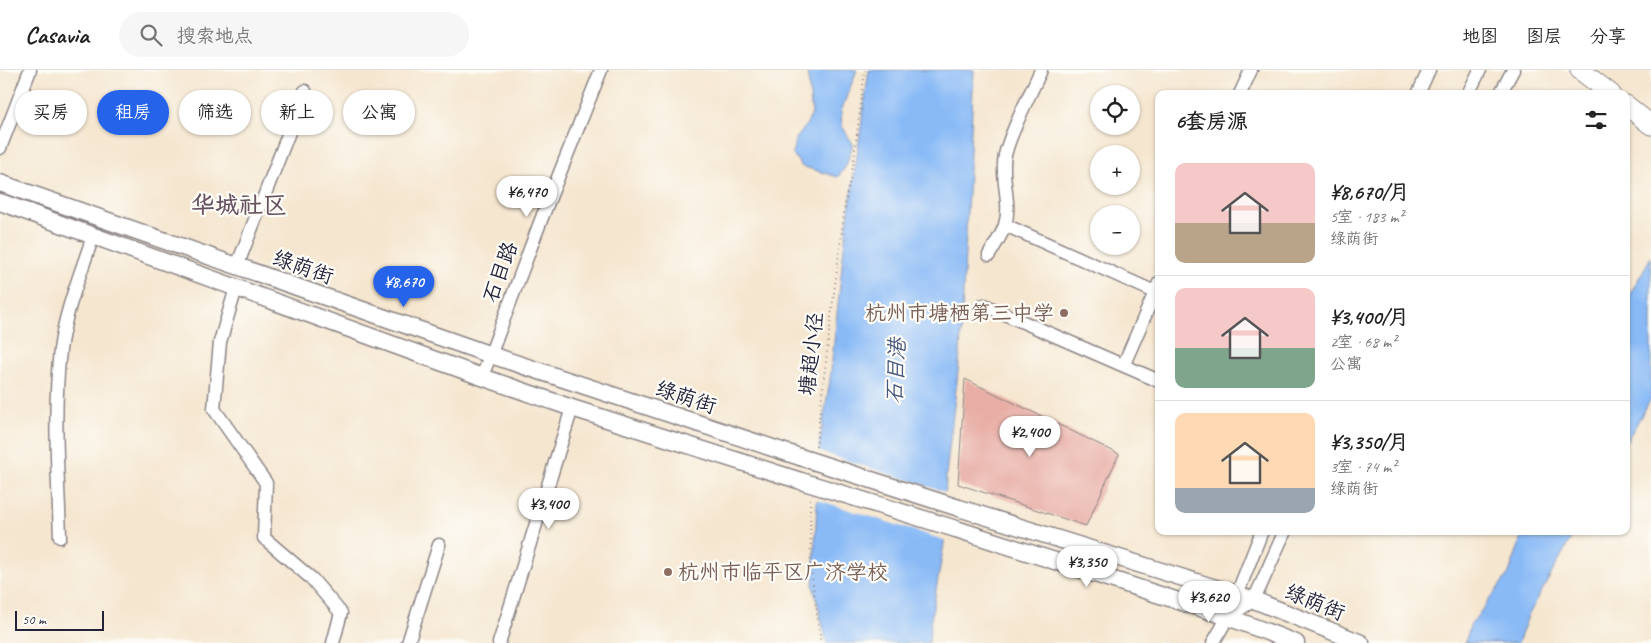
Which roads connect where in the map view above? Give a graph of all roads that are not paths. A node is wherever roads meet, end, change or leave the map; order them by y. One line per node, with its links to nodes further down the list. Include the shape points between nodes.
1 (30, 70): 17 (street)
2 (601, 70): 28 (street, 石目路)
3 (1041, 70): 20 (street, via 1005,156)
4 (1251, 70): 9 (street)
5 (1429, 70): 10 (street)
6 (1480, 70): 11 (street)
7 (1513, 70): 12 (street)
8 (1580, 70): 13 (highway)
9 (1242, 90)
10 (1420, 90)
11 (1470, 90)
12 (1502, 90)
13 (1606, 90)
14 (1630, 108): 15 (highway)
15 (1651, 125)
16 (288, 135): 23 (street)
17 (0, 148)
18 (0, 182): 23 (main road, 绿荫街)
19 (0, 202): 21 (main road, 绿荫街)
20 (1005, 225): 22 (street); 24 (street)
21 (93, 236): 25 (main road, 绿荫街); 35 (street, via 68,312 60,349 56,432)
22 (989, 255)
23 (237, 266): 28 (main road, 绿荫街)
24 (1155, 287)
25 (236, 288): 30 (main road, 绿荫街); 40 (street, via 220,342 214,409 266,483 264,538 312,579 341,613)
26 (1155, 293): 29 (street)
27 (984, 304): 29 (street)
28 (490, 355): 30 (street, 石目路); 37 (main road, 绿荫街, bridge)
29 (1124, 364): 31 (street)
30 (482, 377): 32 (main road, 绿荫街)
31 (1155, 379)
32 (572, 408): 39 (main road, 绿荫街, bridge, via 806,487 956,529); 42 (street)
33 (1260, 535): 37 (street)
34 (1282, 535): 38 (street)
35 (60, 537)
36 (439, 545): 41 (street)
37 (1237, 595): 38 (main road, 绿荫街); 39 (street)
38 (1254, 600): 39 (street); 45 (main road, 绿荫街)
39 (1228, 618): 43 (street); 44 (main road, 绿荫街)
40 (334, 643)
41 (408, 643)
42 (499, 643)
43 (1213, 643)
44 (1296, 643)
45 (1362, 643)

